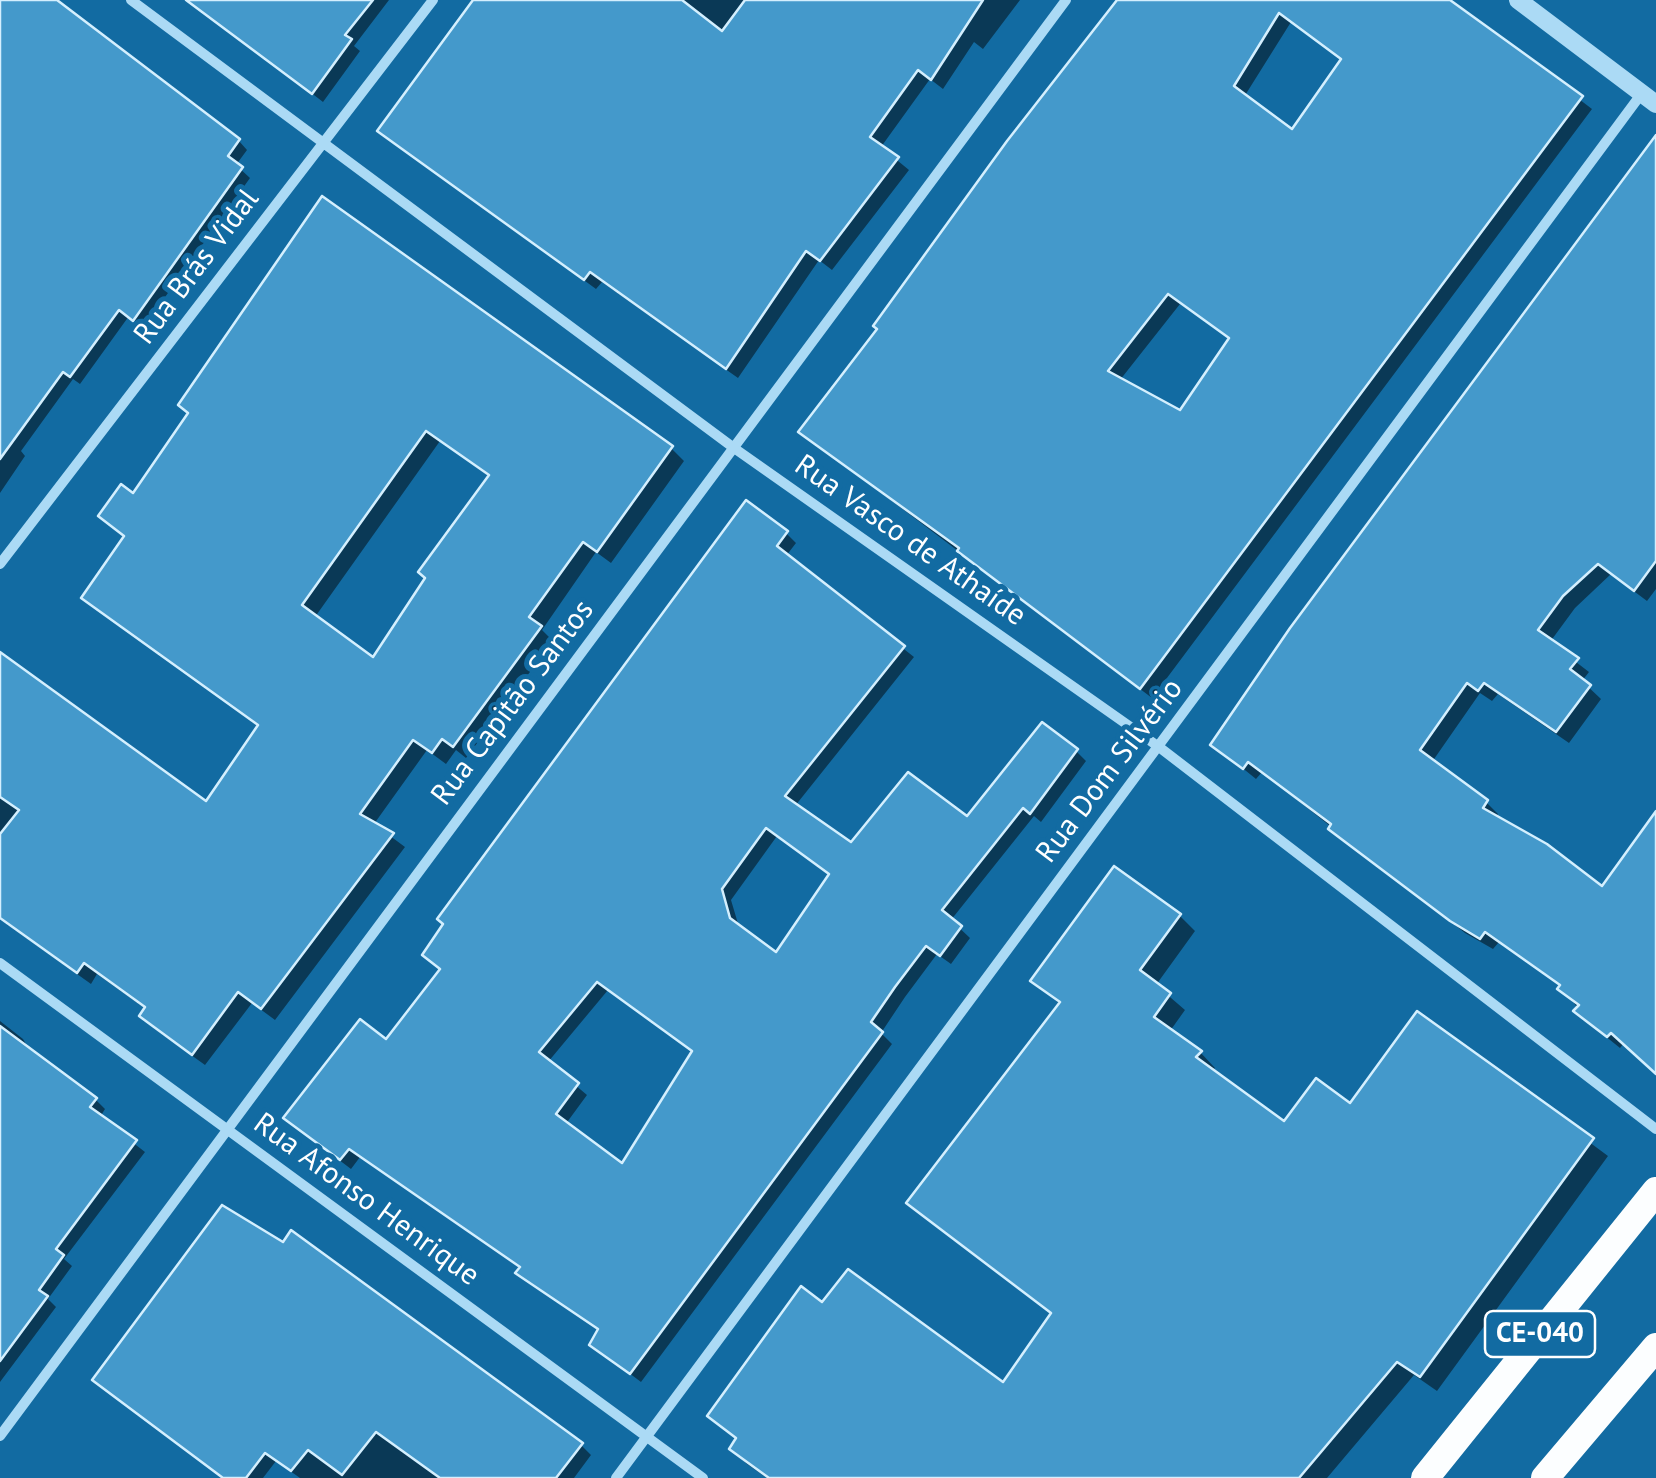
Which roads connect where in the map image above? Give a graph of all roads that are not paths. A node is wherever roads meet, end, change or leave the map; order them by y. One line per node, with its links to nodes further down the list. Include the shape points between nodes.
1 (131, 0): 6 (street, Rua Vasco de Athaíde)
2 (433, 0): 6 (street, Rua Brás Vidal)
3 (1066, 0): 7 (street, Rua Capitão Santos)
4 (1518, 0): 5 (street)
5 (1649, 99): 9 (street, Rua Dom Silvério)
6 (323, 143): 7 (street, Rua Vasco de Athaíde); 8 (street, Rua Brás Vidal)
7 (734, 448): 9 (street, Rua Vasco de Athaíde); 11 (street, Rua Capitão Santos)
8 (0, 564)
9 (1159, 747): 12 (street, Rua Vasco de Athaíde); 16 (street, Rua Dom Silvério)
10 (0, 963): 11 (street, Rua Afonso Henrique)
11 (227, 1129): 15 (street, Rua Capitão Santos); 16 (street, Rua Afonso Henrique)
12 (1656, 1129)
13 (1656, 1191): 19 (highway, CE-040)
14 (1656, 1347): 20 (highway, CE-040)
15 (0, 1436)
16 (647, 1437): 17 (street, Rua Dom Silvério); 18 (street, Rua Afonso Henrique)
17 (616, 1478)
18 (703, 1478)
19 (1425, 1478)
20 (1545, 1478)

